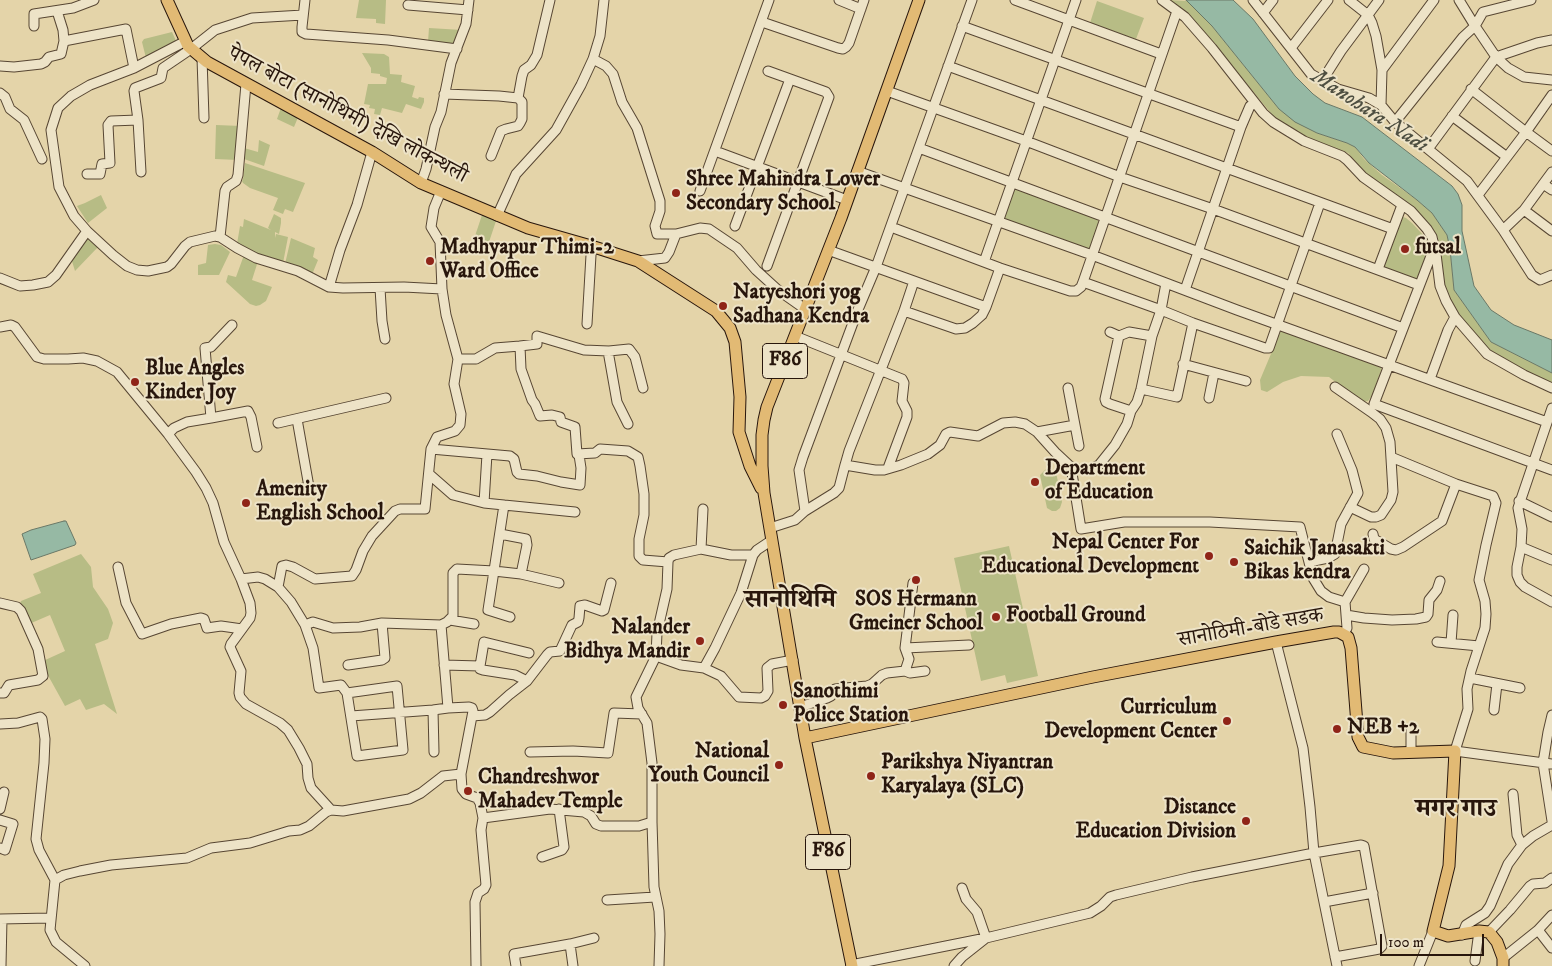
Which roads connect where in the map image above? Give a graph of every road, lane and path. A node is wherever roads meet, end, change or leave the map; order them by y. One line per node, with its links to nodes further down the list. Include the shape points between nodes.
1 (94, 0): 27 (street)
2 (167, 0): 38 (main road, पेपल बोटा (सानोथिमी) देखि लोकन्थली)
3 (305, 0): 29 (street)
4 (469, 0): 25 (street)
5 (550, 0): 63 (street, via 537,55 524,70)
6 (604, 0): 44 (street, via 600,36)
7 (770, 0): 32 (street)
8 (839, 0): 23 (street)
9 (919, 0): 58 (main road, F86)
10 (972, 0): 34 (street)
11 (1015, 0): 31 (street)
12 (1076, 0): 31 (street)
13 (1162, 0): 26 (street)
14 (1253, 0): 28 (street)
15 (1273, 0): 28 (street)
16 (1328, 0): 39 (street)
17 (1349, 0): 30 (street)
18 (1379, 0): 30 (street)
19 (1434, 0): 50 (street)
20 (1459, 0): 35 (street)
21 (1531, 0): 22 (street)
22 (1520, 2): 35 (street, via 1483,12)
23 (862, 4): 32 (street, via 849,43 843,49)
24 (408, 5): 25 (street)
25 (468, 10): 40 (street)
26 (1177, 10): 41 (street); 65 (street)
27 (58, 11): 33 (street, via 34,14); 37 (street)
28 (1263, 13): 39 (street)
29 (302, 15): 38 (street, via 252,18 215,30); 40 (street, via 302,32 306,34)
30 (1368, 15): 50 (street, via 1376,36); 55 (street)
31 (1068, 20): 41 (street); 45 (street)
32 (762, 22): 78 (street)
33 (34, 26)
34 (962, 26): 45 (street); 47 (street)
35 (1475, 26): 42 (street); 71 (street)
36 (1552, 40): 42 (street)
37 (64, 41): 46 (street, via 61,54 41,64); 48 (street, via 126,29)
38 (188, 46): 43 (main road, पेपल बोटा (सानोथिमी) देखि लोकन्थली); 48 (street); 49 (street)
39 (1291, 48): 55 (street, via 1311,74)
40 (457, 49): 60 (street)
41 (1161, 54): 61 (street)
42 (1496, 57): 53 (street, via 1524,77); 57 (street)
43 (202, 58): 56 (main road, पेपल बोटा (सानोथिमी) देखि लोकन्थली); 69 (street)
44 (593, 59): 105 (street, via 556,130 516,174); 114 (street, via 613,74 622,102 638,128 660,201 655,226 657,234)
45 (1055, 60): 61 (street); 64 (street)
46 (0, 66)
47 (948, 66): 64 (street); 67 (street)
48 (134, 68): 112 (street, via 71,96 58,108 52,124 59,187 74,216)
49 (163, 70): 54 (street); 70 (street, via 161,78 135,88)
50 (1382, 70): 66 (street)
51 (768, 71): 52 (street)
52 (790, 79): 84 (street); 91 (street, via 826,92 829,97)
53 (1552, 80)
54 (165, 81)
55 (1322, 81): 66 (street)
56 (246, 84): 80 (main road, पेपल बोटा (सानोथिमी) देखि लोकन्थली); 115 (street, via 238,175 225,192)
57 (1471, 89): 68 (street); 73 (street)
58 (887, 91): 67 (street); 86 (main road, F86)
59 (0, 93): 83 (street, via 10,109 24,120)
60 (444, 94): 63 (street); 93 (street)
61 (1148, 94): 72 (street); 74 (street)
62 (1552, 95): 73 (street)
63 (518, 98): 81 (street, via 522,102 522,119 518,126 501,131)
64 (1041, 100): 74 (street); 75 (street)
65 (1255, 103): 72 (street, via 1250,106); 102 (street, via 1272,122 1288,132 1342,156 1363,177)
66 (1381, 105): 71 (street)
67 (933, 108): 75 (street); 76 (street)
68 (1452, 116): 77 (street); 82 (street)
69 (204, 118)
70 (138, 120): 87 (street); 89 (street, via 111,121 108,125 110,163 102,164 100,174)
71 (1395, 122): 77 (street)
72 (1241, 127): 85 (street)
73 (1526, 132): 79 (street); 82 (street)
74 (1135, 135): 85 (street); 90 (street)
75 (1026, 141): 90 (street); 92 (street)
76 (919, 148): 92 (street); 95 (street)
77 (1428, 148): 99 (street, via 1467,181)
78 (715, 151): 84 (street); 98 (street)
79 (1552, 151)
80 (372, 152): 93 (main road, पेपल बोटा (सानोथिमी) देखि लोकन्थली); 135 (street, via 358,205)
81 (492, 156)
82 (1507, 158): 99 (street)
83 (42, 159)
84 (757, 167): 91 (street); 108 (street)
85 (1227, 169): 101 (street); 103 (street)
86 (857, 171): 95 (street); 100 (main road, F86)
87 (141, 172)
88 (1552, 172): 94 (street)
89 (88, 174)
90 (1120, 177): 103 (street); 106 (street)
91 (798, 182): 100 (street); 124 (street)
92 (1012, 182): 106 (street); 107 (street)
93 (421, 183): 97 (main road, पेपल बोटा (सानोथिमी) देखि लोकन्थली)
94 (1543, 184): 96 (street); 104 (street)
95 (905, 187): 107 (street); 109 (street)
96 (1552, 190)
97 (441, 191): 105 (main road, पेपल बोटा (सानोथिमी) देखि लोकन्थली); 137 (street, via 431,227 440,242)
98 (700, 191)
99 (1478, 196): 111 (street)
100 (847, 200): 118 (main road, F86)
101 (1320, 203): 110 (street); 116 (street)
102 (1402, 205): 110 (street); 117 (street, via 1427,229)
103 (1213, 209): 116 (street); 119 (street)
104 (1524, 210): 111 (street); 113 (street)
105 (497, 216): 122 (main road, पेपल बोटा (सानोथिमी) देखि लोकन्थली, via 544,234)
106 (1106, 216): 119 (street); 121 (street)
107 (998, 222): 121 (street); 123 (street)
108 (736, 226)
109 (890, 227): 123 (street); 125 (street)
110 (1392, 229): 127 (street)
111 (1503, 230): 128 (street, via 1532,275 1540,280)
112 (87, 231): 115 (street, via 127,266 142,271 171,264 190,242); 129 (street, via 48,282 20,286)
113 (1552, 231)
114 (676, 234): 122 (street, via 665,258); 140 (street, via 709,229 737,248 778,290)
115 (220, 237): 135 (street, via 256,258 298,270)
116 (1306, 244): 127 (street); 134 (street)
117 (1435, 244): 133 (street); 143 (street, via 1440,286)
118 (828, 250): 125 (street); 140 (main road, F86)
119 (1199, 252): 134 (street); 138 (street)
120 (591, 255): 145 (street)
121 (1092, 255): 131 (street); 132 (street)
122 (638, 261): 199 (main road, पेपल बोटा (सानोथिमी) देखि लोकन्थली, via 708,305 730,328 738,370 739,432 750,466)
123 (984, 262): 126 (street)
124 (767, 266)
125 (876, 267): 130 (street); 157 (street)
126 (1000, 268): 131 (street, via 1070,292 1076,291); 139 (street)
127 (1378, 269): 133 (street)
128 (1552, 275)
129 (0, 278)
130 (914, 281): 139 (street); 142 (street)
131 (1083, 282): 141 (street)
132 (1166, 283): 138 (street); 141 (street)
133 (1419, 285): 149 (street)
134 (1291, 286): 146 (street); 149 (street)
135 (329, 287): 136 (street)
136 (380, 288): 137 (street); 154 (street)
137 (442, 289): 158 (street)
138 (1185, 290): 146 (street)
139 (986, 307): 142 (street, via 978,320 960,329)
140 (805, 309): 151 (main road, F86)
141 (1161, 310): 144 (street); 153 (street)
142 (904, 311): 161 (street)
143 (1455, 317): 163 (street); 168 (street, via 1486,354)
144 (1193, 323): 146 (street, via 1265,348 1272,343); 159 (street)
145 (587, 324)
146 (1278, 324): 160 (street)
147 (232, 325): 175 (street, via 211,347 204,348)
148 (0, 327): 182 (street, via 15,327 37,357 83,358 107,365 117,372)
149 (1403, 328): 160 (street)
150 (1110, 332): 152 (street)
151 (795, 336): 157 (street); 199 (main road, F86, via 764,420)
152 (1119, 336): 153 (street, via 1129,332); 174 (street, via 1105,399)
153 (1152, 336): 169 (street)
154 (385, 339)
155 (520, 346): 156 (street, via 537,344 537,336 541,336 576,348); 158 (street, via 495,348 476,359); 189 (street, via 521,369 540,416 560,417 561,422 575,427)
156 (608, 351): 166 (street, via 631,351); 179 (street, via 617,402)
157 (841, 355): 161 (street); 205 (street, via 803,457 800,470)
158 (458, 359): 187 (street, via 454,384 461,414 460,425 437,438)
159 (1183, 364): 162 (street); 169 (street, via 1177,397)
160 (1389, 364): 163 (street); 172 (street)
161 (881, 370): 192 (street); 194 (street, via 902,379 902,401 907,411)
162 (1214, 373): 164 (street); 171 (street)
163 (1430, 379): 177 (street)
164 (1246, 381)
165 (1335, 387): 172 (street)
166 (643, 388)
167 (1068, 388): 180 (street)
168 (1552, 388)
169 (1141, 389): 174 (street)
170 (386, 398): 176 (street)
171 (1209, 398)
172 (1373, 408): 190 (street, via 1386,428); 191 (street)
173 (1552, 408): 177 (street)
174 (1131, 411): 193 (street, via 1115,445 1099,465 1089,470)
175 (211, 418): 182 (street, via 187,422); 186 (street, via 248,411)
176 (297, 419): 178 (street); 198 (street, via 309,487)
177 (1547, 422): 184 (street)
178 (278, 423)
179 (628, 424)
180 (1075, 426): 181 (street); 185 (street)
181 (1036, 432): 193 (street); 194 (street, via 1026,424 1015,422 1003,423 978,436 950,432 928,454)
182 (168, 434): 222 (street, via 206,488 224,542)
183 (1337, 434): 203 (street, via 1357,486 1358,492)
184 (1548, 434): 191 (street)
185 (1079, 446)
186 (257, 447)
187 (431, 449): 188 (street); 196 (street)
188 (487, 454): 189 (street, via 512,457 519,474 580,485); 201 (street)
189 (578, 454): 216 (street, via 595,453 600,449 628,451 638,457 644,494 639,556 643,560)
190 (1391, 457): 197 (street); 203 (street, via 1393,492 1381,515 1371,516)
191 (1532, 462): 195 (street); 200 (street)
192 (845, 465): 194 (street, via 875,470); 205 (street, via 839,488)
193 (1071, 467): 217 (street, via 1081,528 1124,522 1298,526)
194 (888, 468)
195 (1552, 470)
196 (429, 474): 201 (street, via 450,494); 227 (street, via 425,509 395,511 372,536 352,576 315,579 286,565 282,566)
197 (1456, 484): 210 (street, via 1442,522 1403,547 1391,549 1374,539); 245 (street, via 1493,496 1496,503 1479,580 1486,614)
198 (299, 489)
199 (764, 493): 208 (main road, F86)
200 (1519, 501): 207 (street); 212 (street)
201 (484, 503): 202 (street)
202 (504, 506): 206 (street); 209 (street)
203 (1350, 507): 217 (street, via 1341,524 1334,554)
204 (703, 509): 213 (street)
205 (805, 511): 208 (street, via 795,520)
206 (576, 512)
207 (1552, 517)
208 (770, 528): 211 (main road, F86)
209 (500, 534): 220 (street); 221 (street, via 526,539)
210 (1373, 534)
211 (772, 540): 214 (street); 249 (main road, F86)
212 (1521, 547): 215 (street); 230 (street, via 1517,567 1520,582)
213 (701, 548): 214 (street, via 731,555); 216 (street, via 674,554)
214 (753, 555): 253 (street, via 741,593)
215 (1552, 560)
216 (668, 562): 248 (street, via 668,589 657,632)
217 (1309, 562): 229 (street, via 1321,591)
218 (118, 567): 239 (street, via 126,603 142,634 201,618 207,628)
219 (1364, 569): 229 (street)
220 (494, 570): 221 (street); 233 (street, via 488,610); 234 (street, via 454,570 453,616)
221 (521, 574): 224 (street)
222 (241, 579): 227 (street, via 258,576); 239 (street, via 251,613)
223 (1440, 581): 231 (street, via 1429,600 1426,617 1392,620)
224 (559, 583)
225 (611, 583): 257 (street, via 604,610 580,606 578,622 572,625 560,651 550,652)
226 (913, 583): 246 (street)
227 (278, 587): 238 (street)
228 (0, 602): 260 (street, via 19,608 38,649 43,676 38,680 9,685 4,693)
229 (1345, 602): 231 (street)
230 (1552, 602)
231 (1346, 615): 240 (street)
232 (1453, 615): 243 (street)
233 (510, 618)
234 (450, 620): 236 (street); 237 (street)
235 (382, 623): 236 (street); 238 (street, via 334,628 313,622); 250 (street, via 385,658)
236 (442, 624): 251 (street)
237 (474, 624)
238 (305, 625): 261 (street, via 313,648 319,688 341,685)
239 (242, 629): 284 (street, via 230,647 241,670 240,697 288,730 307,764 311,788)
240 (1344, 634): 241 (main road, सानोठिमी-बोडे सडक, via 1334,632); 277 (main road, सानोठिमी-बोडे सडक, via 1351,648 1360,743 1368,749)
241 (1276, 642): 273 (main road, सानोठिमी-बोडे सडक, via 983,699); 292 (street, via 1303,748)
242 (1437, 642): 243 (street)
243 (1451, 643): 245 (street)
244 (969, 645): 246 (street)
245 (1479, 646): 256 (street)
246 (905, 648): 254 (street, via 909,659)
247 (529, 653): 252 (street, via 484,642)
248 (656, 656): 253 (street, via 681,665); 267 (street, via 636,697)
249 (793, 660): 253 (street, via 767,668 768,691 761,698 739,698 721,676); 262 (main road, F86)
250 (348, 665)
251 (444, 665): 252 (street); 263 (street)
252 (480, 666): 257 (street, via 483,670 514,675)
253 (704, 668)
254 (905, 671): 255 (street); 262 (street, via 887,673 867,686 835,689 831,696)
255 (925, 671)
256 (1470, 678): 258 (street); 274 (street, via 1468,709)
257 (527, 681): 270 (street, via 490,712)
258 (1497, 684): 259 (street); 265 (street)
259 (1520, 688)
260 (0, 693)
261 (347, 694): 266 (street, via 397,686); 269 (street)
262 (800, 707): 273 (main road, F86)
263 (448, 708): 264 (street); 270 (street, via 472,708)
264 (433, 710): 266 (street); 275 (street)
265 (1494, 710)
266 (399, 712): 269 (street); 269 (street, via 404,750 357,756)
267 (642, 714): 276 (street, via 614,712 608,753); 288 (street, via 647,723 652,763)
268 (1552, 715): 278 (street, via 1548,732)
269 (352, 716)
270 (472, 716): 279 (street)
271 (0, 724): 295 (street, via 42,719 44,764 36,839)
272 (1411, 731): 277 (street)
273 (805, 738): 315 (main road, F86)
274 (1455, 750): 277 (main road, सानोठिमी-बोडे सडक); 278 (street); 305 (main road, via 1449,866)
275 (434, 752)
276 (530, 752)
277 (1411, 752)
278 (1548, 764): 287 (street)
279 (461, 774): 284 (street, via 442,776 409,799 343,811); 285 (street, via 462,789 480,803)
280 (4, 792): 282 (street)
281 (1513, 794): 290 (street, via 1517,835)
282 (0, 809)
283 (559, 809): 285 (street); 288 (street, via 588,813 601,826 639,826); 293 (street, via 564,847)
284 (331, 810): 295 (street, via 300,830 250,843 211,848 187,858 111,865)
285 (483, 818): 318 (street, via 481,830 486,885 475,902)
286 (0, 820): 291 (street, via 12,824 5,850)
287 (1552, 821)
288 (652, 822): 298 (street)
289 (1552, 825): 290 (street)
290 (1522, 844): 307 (street, via 1508,864 1490,906 1466,925)
291 (0, 848)
292 (1314, 853): 297 (street, via 1364,846); 300 (street); 309 (street, via 1116,895 1090,913)
293 (542, 857)
294 (1552, 878): 306 (street, via 1530,886 1510,910)
295 (55, 880): 302 (street)
296 (962, 888): 309 (street, via 977,912)
297 (1373, 893): 300 (street); 313 (street, via 1382,946)
298 (656, 897): 299 (street); 321 (street)
299 (607, 900)
300 (1324, 902): 313 (street)
301 (1552, 915): 304 (street)
302 (50, 918): 303 (street); 317 (street, via 50,930 56,942)
303 (1, 919): 316 (street)
304 (1538, 930): 311 (street); 314 (street)
305 (1433, 931): 307 (main road, via 1448,936); 323 (street)
306 (1484, 931): 307 (main road); 312 (street); 314 (main road, via 1497,942)
307 (1462, 935)
308 (594, 938): 310 (street)
309 (986, 938): 315 (street); 322 (street)
310 (570, 944): 319 (street, via 514,954); 320 (street)
311 (1552, 948)
312 (1474, 961)
313 (1336, 962)
314 (1503, 962)
315 (852, 965)
316 (1, 966)
317 (85, 966)
318 (476, 966)
319 (516, 966)
320 (574, 966)
321 (659, 966)
322 (954, 966)
323 (1419, 966)

